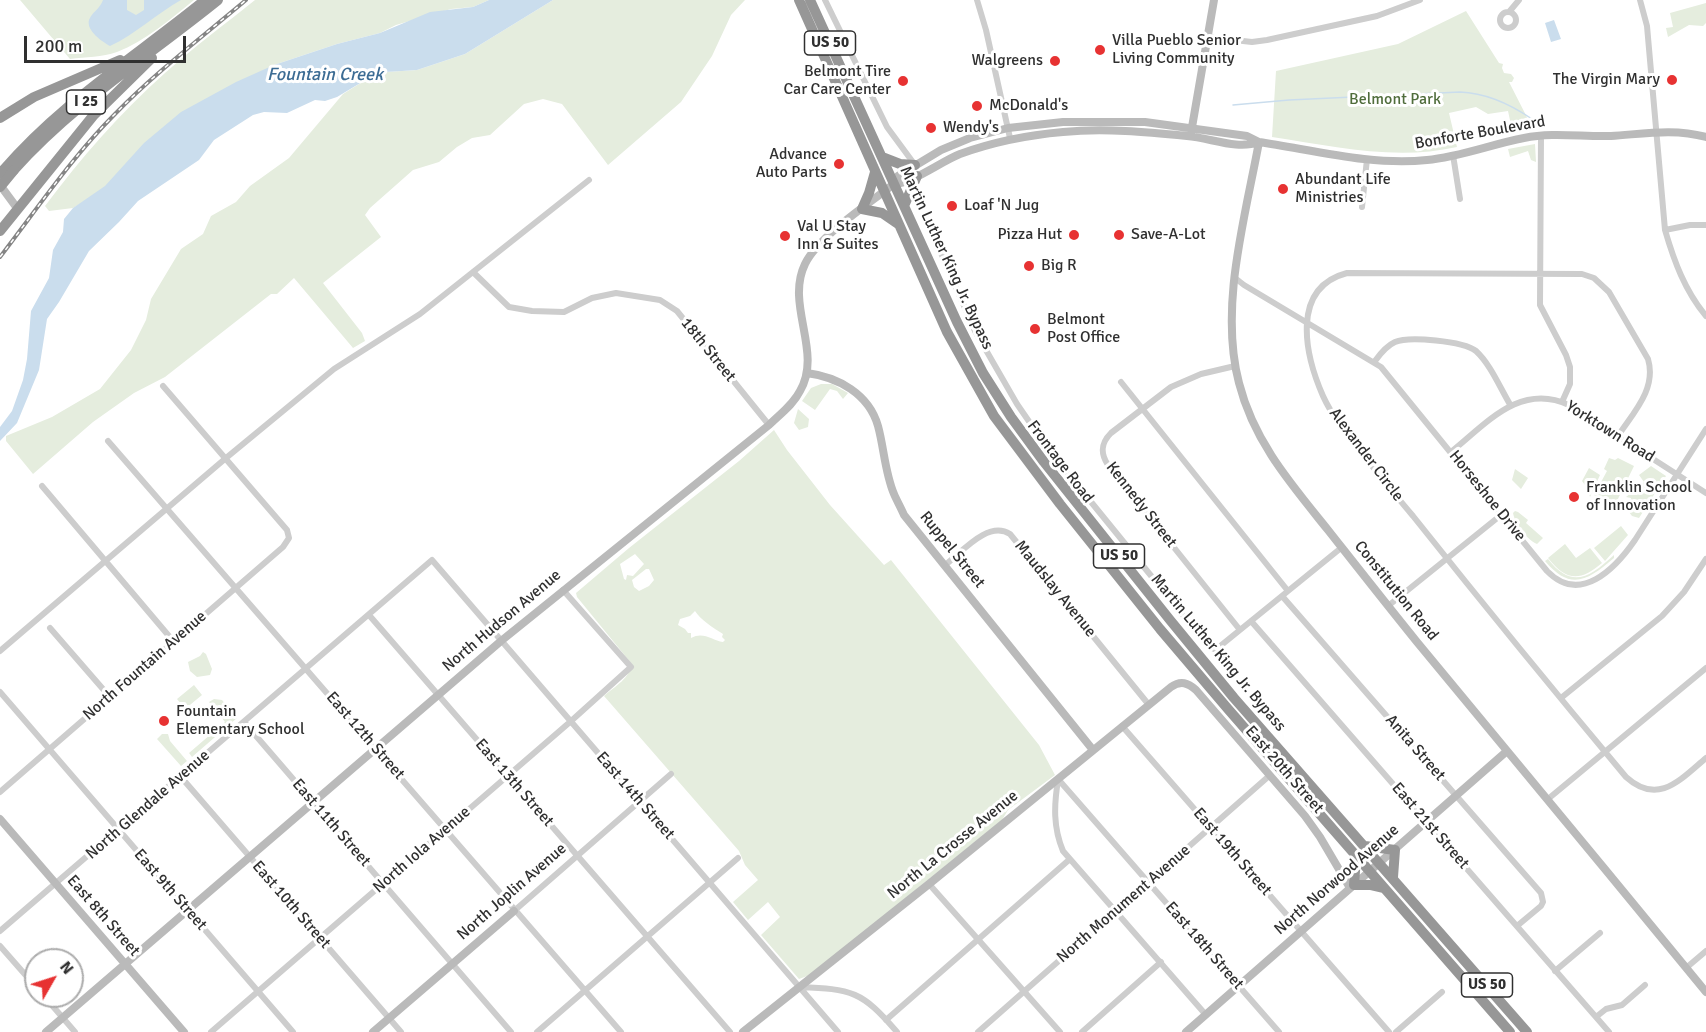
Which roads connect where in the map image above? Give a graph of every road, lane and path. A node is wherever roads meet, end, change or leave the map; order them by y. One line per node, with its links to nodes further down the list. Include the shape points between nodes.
1 (205, 0): 16 (highway, I 25)
2 (218, 0): 15 (highway, I 25)
3 (799, 0): 30 (highway, Martin Luther King Jr. Bypass / US 50)
4 (810, 0): 26 (highway, Martin Luther King Jr. Bypass / US 50)
5 (825, 0): 29 (street, via 887,127)
6 (977, 0): 18 (street)
7 (1214, 0): 14 (street)
8 (1398, 0): 12 (street)
9 (1420, 0): 12 (street)
10 (1519, 0): 13 (street)
11 (1641, 0): 20 (street)
12 (1401, 8): 14 (street, via 1267,40)
13 (1509, 12)
14 (1208, 37): 19 (street)
15 (166, 42): 28 (highway, I 25, via 68,117); 40 (highway, via 93,116)
16 (137, 52): 17 (highway, via 34,97); 28 (highway, I 25, via 51,120)
17 (0, 118)
18 (1008, 128): 19 (street, Bonforte Boulevard, via 1145,122); 23 (street); 29 (street, Bonforte Boulevard, via 941,150)
19 (1191, 132): 23 (street, Bonforte Boulevard, via 1077,131); 24 (street, Bonforte Boulevard, via 1247,136)
20 (1657, 132): 21 (street, Bonforte Boulevard); 22 (street, Bonforte Boulevard); 44 (street)
21 (1541, 135): 25 (street, Bonforte Boulevard); 48 (street)
22 (1706, 136)
23 (1011, 138): 29 (street, Bonforte Boulevard)
24 (1259, 142): 27 (street, Bonforte Boulevard); 49 (street, Constitution Road)
25 (1453, 155): 27 (street, Bonforte Boulevard, via 1428,160); 37 (street)
26 (882, 157): 29 (highway); 33 (highway, Martin Luther King Jr. Bypass / US 50)
27 (1367, 159): 39 (street)
28 (11, 167): 31 (highway, I 25); 34 (highway, I 25, bridge)
29 (916, 170): 33 (street, Bonforte Boulevard, via 898,176); 38 (highway)
30 (875, 172): 35 (highway, Martin Luther King Jr. Bypass / US 50); 41 (highway)
31 (0, 174)
32 (589, 180): 47 (street)
33 (894, 184): 35 (street, Bonforte Boulevard); 38 (highway, Martin Luther King Jr. Bypass / US 50)
34 (0, 186): 40 (street)
35 (884, 192): 41 (street, North Hudson Avenue); 42 (highway, Martin Luther King Jr. Bypass / US 50)
36 (0, 195): 40 (street)
37 (1460, 199)
38 (904, 206): 122 (highway, Martin Luther King Jr. Bypass / US 50, via 957,322 1011,417 1234,698)
39 (1362, 207)
40 (17, 208): 45 (highway)
41 (862, 209): 42 (highway, via 882,213); 54 (street, North Hudson Avenue, via 820,245 805,265 799,292)
42 (898, 224): 112 (highway, Martin Luther King Jr. Bypass / US 50, via 959,355 994,417 1160,628)
43 (1706, 225): 44 (street)
44 (1665, 230): 50 (street, via 1682,278)
45 (0, 231)
46 (938, 246): 85 (street, Frontage Road, via 987,354 1054,457 1201,639 1212,649)
47 (473, 272): 60 (street, 18th Street, via 509,307 532,311 564,312 592,298 616,293 660,300 677,311); 65 (street, via 420,314 334,369)
48 (1540, 274): 51 (street, via 1347,273 1319,289); 57 (street, via 1540,308 1570,367 1570,384); 62 (street, via 1581,274 1600,282 1648,359 1650,385)
49 (1235, 278): 51 (street, Horseshoe Drive); 53 (street, Constitution Road, via 1231,325)
50 (1706, 316)
51 (1305, 320): 52 (street, Horseshoe Drive); 72 (street, Alexander Circle, via 1317,382 1332,413)
52 (1375, 361): 58 (street, via 1397,341 1464,344 1480,356); 64 (street, Horseshoe Drive)
53 (1235, 366): 59 (street, Kennedy Street, via 1191,377); 71 (street, Constitution Road, via 1262,442)
54 (807, 373): 60 (street, North Hudson Avenue, via 791,404); 76 (street, Ruppel Street, via 837,380 869,408 878,426 893,493 904,515)
55 (1121, 382): 59 (street)
56 (163, 386): 65 (street)
57 (1562, 402): 58 (street, Yorktown Road, via 1534,397); 62 (street, Yorktown Road)
58 (1510, 406): 64 (street, Yorktown Road)
59 (1142, 408): 79 (street); 85 (street, Kennedy Street, via 1107,436 1102,449 1105,459)
60 (768, 425): 78 (street, North Hudson Avenue)
61 (1706, 429): 66 (street, Horseshoe Drive)
62 (1618, 436): 66 (street, Yorktown Road)
63 (108, 441): 69 (street, East 12th Street)
64 (1451, 452): 70 (street, Horseshoe Drive)
65 (226, 458): 69 (street); 77 (street, North Fountain Avenue, via 290,538)
66 (1676, 475): 68 (street, Yorktown Road); 70 (street, Horseshoe Drive, via 1629,548 1603,574 1585,584 1566,584 1552,576)
67 (42, 486): 75 (street)
68 (1706, 493)
69 (166, 509): 75 (street); 77 (street, East 12th Street)
70 (1501, 515): 72 (street)
71 (1341, 548): 79 (street); 81 (street, Constitution Road)
72 (1447, 559): 81 (street); 95 (street, Alexander Circle)
73 (1706, 559): 95 (street, via 1662,616)
74 (432, 560): 82 (street, North Glendale Avenue); 86 (street, East 14th Street)
75 (105, 561): 87 (street); 88 (street)
76 (945, 565): 96 (street, Maudslay Avenue, via 991,530 1010,534); 102 (street, Ruppel Street)
77 (235, 589): 87 (street, North Fountain Avenue); 89 (street, East 12th Street)
78 (562, 590): 86 (street, North Hudson Avenue); 98 (street, North Iola Avenue, via 630,667)
79 (1288, 591): 80 (street)
80 (1282, 596): 83 (street); 113 (street, Anita Street)
81 (1388, 606): 103 (street, Constitution Road)
82 (369, 615): 89 (street, North Glendale Avenue); 93 (street, East 13th Street)
83 (1251, 621): 85 (street); 118 (street, East 21st Street)
84 (50, 628): 94 (street)
85 (1240, 630)
86 (501, 641): 93 (street, North Hudson Avenue); 98 (street, East 14th Street)
87 (174, 642): 94 (street, North Fountain Avenue)
88 (0, 651)
89 (305, 668): 97 (street, North Glendale Avenue); 101 (street, East 12th Street)
90 (1706, 668): 104 (street)
91 (1183, 683): 96 (street, North La Crosse Avenue, via 1175,684); 108 (street, East 20th Street, via 1196,690)
92 (0, 692): 100 (street, East 9th Street)
93 (438, 694): 101 (street, North Hudson Avenue); 107 (street, East 13th Street)
94 (109, 696): 100 (street, North Fountain Avenue)
95 (1561, 698): 104 (street, Alexander Circle)
96 (1149, 705): 99 (street, North La Crosse Avenue)
97 (244, 722): 109 (street, North Glendale Avenue); 116 (street, East 11th Street)
98 (570, 722): 107 (street, North Iola Avenue); 115 (street, East 14th Street)
99 (1122, 726): 102 (street, North La Crosse Avenue); 119 (street, East 19th Street)
100 (50, 749): 111 (street, North Fountain Avenue); 120 (street, East 9th Street)
101 (375, 749): 116 (street, North Hudson Avenue); 121 (street, East 12th Street)
102 (1093, 750): 110 (street, North La Crosse Avenue)
103 (1508, 751): 113 (street, North Norwood Avenue); 114 (street, Constitution Road)
104 (1605, 752): 105 (street, Alexander Circle, via 1632,782 1660,790 1675,784); 114 (street)
105 (1706, 758)
106 (671, 774): 115 (street, North Joplin Avenue)
107 (508, 776): 121 (street, North Iola Avenue); 124 (street, East 13th Street)
108 (1269, 776): 119 (street, North Monument Avenue); 136 (street, East 20th Street, via 1314,828)
109 (181, 777): 120 (street, North Glendale Avenue); 125 (street, East 10th Street)
110 (1058, 779): 128 (street, via 1055,825); 133 (street, East 18th Street); 135 (street, North La Crosse Avenue)
111 (0, 792)
112 (1300, 793): 126 (highway, Martin Luther King Jr. Bypass / US 50); 129 (highway, via 1328,814)
113 (1456, 795): 118 (street, North Norwood Avenue); 141 (street, Anita Street, via 1541,893 1543,902)
114 (1548, 799): 154 (street, Constitution Road)
115 (640, 801): 124 (street, North Joplin Avenue); 132 (street, East 14th Street)
116 (313, 803): 125 (street, North Hudson Avenue); 131 (street, East 11th Street)
117 (0, 819): 134 (street, East 8th Street)
118 (1426, 822): 123 (street, North Norwood Avenue); 141 (street, East 21st Street)
119 (1211, 828): 133 (street, North Monument Avenue); 143 (street, East 19th Street)
120 (118, 830): 134 (street, North Glendale Avenue); 138 (street, East 9th Street)
121 (446, 830): 131 (street, North Iola Avenue); 139 (street, East 12th Street)
122 (1365, 846): 123 (highway); 129 (highway, Martin Luther King Jr. Bypass / US 50)
123 (1395, 850): 129 (street, North Norwood Avenue); 130 (highway)
124 (577, 856): 139 (street, North Joplin Avenue); 145 (street, East 13th Street)
125 (250, 857): 138 (street, North Hudson Avenue); 146 (street, East 10th Street)
126 (1356, 857): 129 (highway, Martin Luther King Jr. Bypass / US 50); 136 (highway)
127 (738, 858): 132 (street)
128 (1070, 859): 140 (street); 147 (street)
129 (1374, 867): 130 (highway, Martin Luther King Jr. Bypass / US 50); 136 (street, North Norwood Avenue); 137 (highway, Martin Luther King Jr. Bypass / US 50); 148 (highway, via 1419,919)
130 (1392, 878): 148 (highway, Martin Luther King Jr. Bypass / US 50)
131 (384, 883): 146 (street, North Iola Avenue); 153 (street, East 11th Street)
132 (710, 883): 145 (street); 159 (street, East 14th Street)
133 (1148, 883): 140 (street, North Monument Avenue); 158 (street, East 18th Street)
134 (56, 884): 142 (street, North Glendale Avenue); 152 (street, East 8th Street)
135 (929, 884): 147 (street); 159 (street, North La Crosse Avenue)
136 (1352, 886): 137 (highway); 143 (street, North Norwood Avenue)
137 (1383, 888): 192 (highway, Martin Luther King Jr. Bypass / US 50)
138 (188, 911): 152 (street, North Hudson Avenue); 161 (street, East 9th Street)
139 (514, 911): 153 (street, North Joplin Avenue); 160 (street, East 12th Street)
140 (1116, 911): 151 (street); 162 (street, North Monument Avenue)
141 (1517, 926): 155 (street, East 21st Street)
142 (0, 931)
143 (1301, 931): 158 (street, North Norwood Avenue); 190 (street, East 19th Street)
144 (1600, 933): 155 (street)
145 (647, 937): 160 (street); 181 (street, East 13th Street)
146 (321, 939): 161 (street, North Iola Avenue); 169 (street, East 10th Street)
147 (978, 939): 162 (street); 170 (street)
148 (1446, 939): 193 (highway, Martin Luther King Jr. Bypass / US 50)
149 (0, 946): 156 (street)
150 (1706, 951): 154 (street)
151 (1161, 962): 166 (street); 187 (street)
152 (125, 964): 168 (street, North Hudson Avenue); 173 (street, East 8th Street)
153 (452, 964): 169 (street, North Joplin Avenue); 178 (street, East 11th Street)
154 (1686, 968): 164 (street, Constitution Road)
155 (1555, 971): 167 (street, East 21st Street)
156 (24, 973)
157 (1645, 985): 167 (street, via 1622,1005 1606,1009)
158 (1238, 986): 166 (street, North Norwood Avenue); 189 (street, East 18th Street)
159 (799, 987): 170 (street, via 853,993 873,1005); 182 (street, North La Crosse Avenue); 183 (street, East 14th Street)
160 (585, 990): 179 (street); 180 (street, East 12th Street)
161 (259, 992): 174 (street, North Iola Avenue); 175 (street, East 9th Street)
162 (1024, 992): 185 (street, North Monument Avenue); 186 (street)
163 (1442, 992): 191 (street)
164 (1706, 992)
165 (54, 1008): 168 (street)
166 (1206, 1015): 188 (street, North Norwood Avenue)
167 (1596, 1017): 194 (street, East 21st Street)
168 (63, 1018): 171 (street, North Hudson Avenue); 172 (street)
169 (389, 1018): 176 (street, North Joplin Avenue); 177 (street, East 10th Street)
170 (886, 1020): 184 (street)
171 (46, 1032)
172 (75, 1032)
173 (184, 1032)
174 (211, 1032)
175 (293, 1032)
176 (373, 1032)
177 (401, 1032)
178 (511, 1032)
179 (537, 1032)
180 (621, 1032)
181 (730, 1032)
182 (743, 1032)
183 (838, 1032)
184 (897, 1032)
185 (978, 1032)
186 (1060, 1032)
187 (1082, 1032)
188 (1186, 1032)
189 (1279, 1032)
190 (1389, 1032)
191 (1396, 1032)
192 (1510, 1032)
193 (1527, 1032)
194 (1609, 1032)

